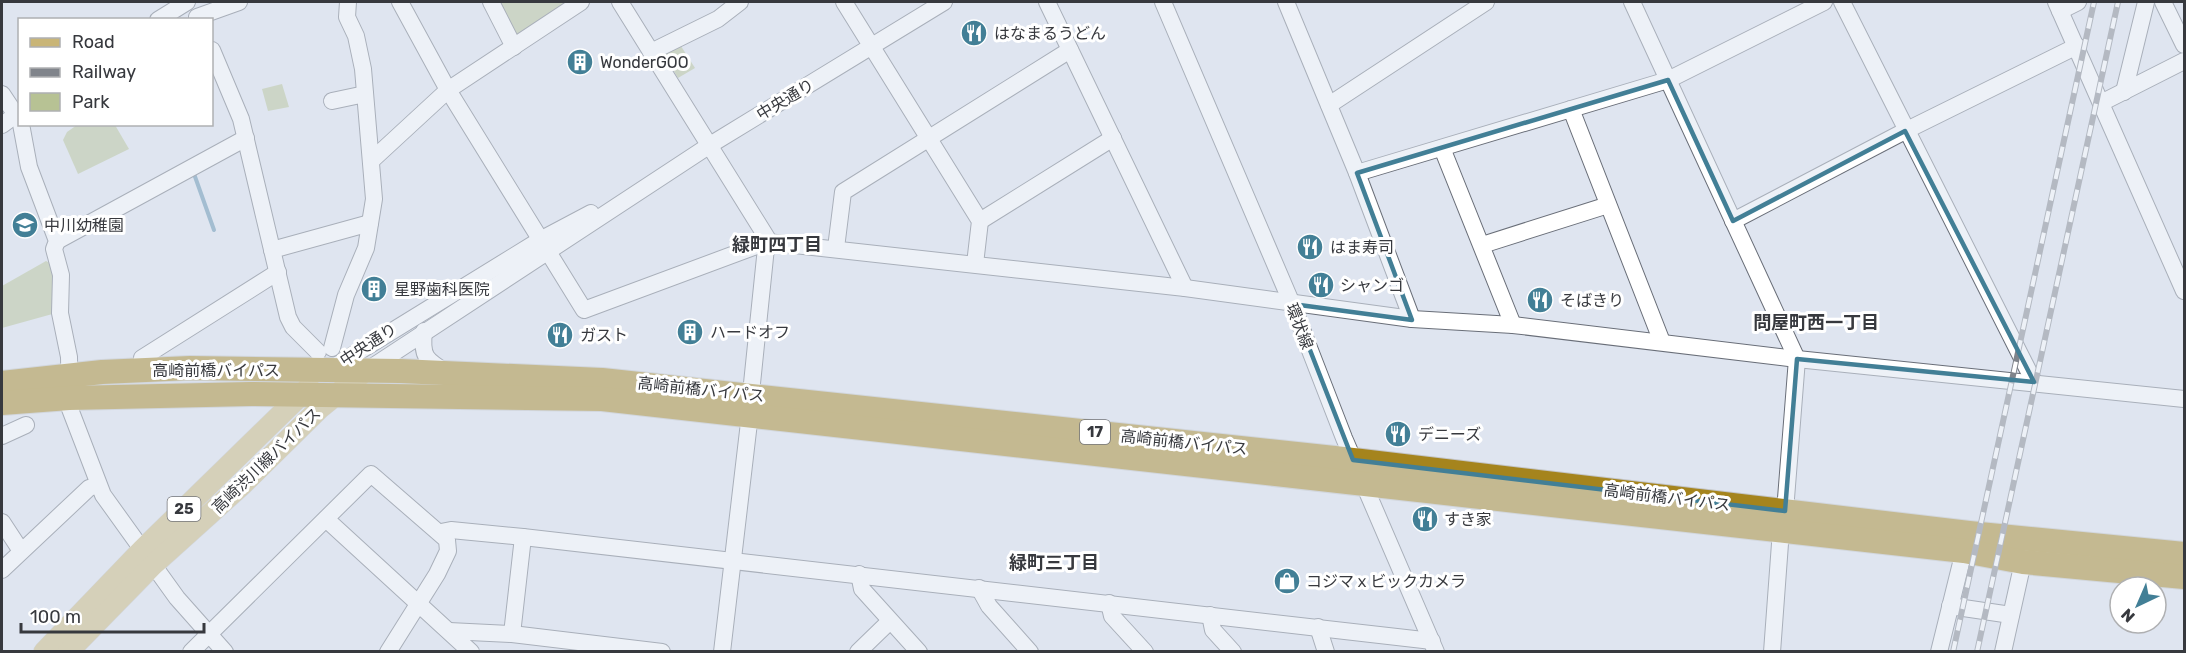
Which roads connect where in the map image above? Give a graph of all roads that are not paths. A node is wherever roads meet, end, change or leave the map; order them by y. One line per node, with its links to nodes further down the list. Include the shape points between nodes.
1 (187, 2): 22 (street); 23 (street)
2 (239, 2): 23 (street)
3 (348, 2): 36 (street, via 347,17 356,36)
4 (400, 2): 33 (street)
5 (491, 2): 27 (street)
6 (581, 2): 27 (street)
7 (620, 2): 30 (street)
8 (740, 2): 30 (street, via 718,19)
9 (844, 2): 25 (street)
10 (944, 2): 25 (street, 中央通り)
11 (1047, 2): 28 (street)
12 (1163, 2): 67 (street, 環状線)
13 (1286, 2): 39 (street)
14 (1486, 2): 39 (street)
15 (1632, 2): 32 (street)
16 (1824, 2): 32 (street)
17 (1842, 2): 45 (street)
18 (2078, 2): 21 (street)
19 (2146, 2): 34 (street)
20 (2163, 2): 24 (street)
21 (2058, 6): 26 (street)
22 (161, 18)
23 (198, 18)
24 (2184, 45)
25 (872, 46): 48 (street); 49 (street, 中央通り)
26 (2077, 46): 38 (street); 45 (street)
27 (514, 47): 33 (street)
28 (1070, 50): 47 (street); 48 (street)
29 (213, 52): 46 (street)
30 (651, 52): 49 (street)
31 (2184, 61): 34 (street)
32 (1668, 80): 40 (street); 54 (street)
33 (448, 90): 51 (street); 60 (street)
34 (2124, 92): 38 (street)
35 (2, 94): 41 (street)
36 (365, 94): 37 (street); 51 (street)
37 (332, 101)
38 (2101, 103): 66 (street)
39 (1329, 105): 52 (street)
40 (1571, 109): 50 (street); 53 (street)
41 (18, 118)
42 (18, 120): 43 (street)
43 (2, 125)
44 (20, 126): 57 (street, via 29,167)
45 (1905, 131): 54 (street); 77 (street)
46 (246, 138): 57 (street); 62 (street)
47 (1113, 138): 55 (street); 65 (street)
48 (929, 140): 55 (street); 61 (street, via 843,192)
49 (710, 145): 58 (street); 60 (street, 中央通り)
50 (1442, 148): 52 (street); 59 (street)
51 (371, 161): 56 (street, via 374,199)
52 (1357, 173): 68 (street)
53 (1608, 205): 59 (street); 71 (street)
54 (1733, 220): 73 (street)
55 (980, 221): 63 (street)
56 (370, 223): 62 (street); 72 (street, via 366,248)
57 (57, 241): 79 (street, via 54,249 61,275 60,323 69,357)
58 (767, 242): 60 (street, via 584,310); 61 (street); 85 (street)
59 (1482, 245): 69 (street)
60 (544, 246): 70 (street, 中央通り); 72 (street, 中央通り)
61 (836, 248): 63 (street)
62 (272, 250): 64 (street)
63 (975, 264): 65 (street)
64 (278, 272): 72 (street, via 293,327); 74 (street, via 142,358)
65 (1185, 288): 67 (street)
66 (2184, 291)
67 (1292, 304): 68 (street); 89 (street, 環状線)
68 (1412, 319): 69 (street)
69 (1513, 325): 71 (street)
70 (424, 332): 75 (street, 中央通り); 76 (street, via 425,357)
71 (1662, 342): 73 (street)
72 (327, 357): 74 (highway, 高崎前橋バイパス / 17); 75 (highway, 高崎前橋バイパス / 17); 80 (main road, 高崎渋川線バイパス / 25)
73 (1797, 359): 77 (street); 93 (street)
74 (142, 369): 79 (highway, 高崎前橋バイパス / 17)
75 (364, 372): 76 (highway, 高崎前橋バイパス / 17); 81 (main road, 高崎渋川線バイパス / 25)
76 (449, 374): 85 (highway, 高崎前橋バイパス / 17, via 602,380)
77 (2034, 382): 83 (street)
78 (2, 383): 79 (highway, 高崎前橋バイパス / 17)
79 (69, 387): 82 (highway, 高崎前橋バイパス / 17); 84 (highway, 高崎前橋バイパス / 17); 90 (street, via 71,413)
80 (302, 393): 81 (highway, 高崎前橋バイパス / 17); 82 (highway, 高崎前橋バイパス / 17); 86 (main road, 高崎渋川線バイパス / 25)
81 (337, 393): 85 (highway, 高崎前橋バイパス / 17); 100 (main road, 高崎渋川線バイパス / 25)
82 (260, 394): 86 (main road, via 274,410)
83 (2184, 399)
84 (2, 403)
85 (750, 404): 89 (highway, 高崎前橋バイパス / 17); 91 (highway, 高崎前橋バイパス / 17); 101 (street)
86 (274, 422): 100 (main road, 高崎渋川線バイパス / 25)
87 (26, 425): 88 (street)
88 (2, 436)
89 (1353, 460): 91 (street, 環状線); 93 (highway, 高崎前橋バイパス / 17)
90 (98, 485): 97 (street, via 89,488); 100 (street, via 112,512)
91 (1364, 486): 93 (highway, 高崎前橋バイパス / 17); 117 (street, 環状線)
92 (326, 519): 95 (street, via 371,474); 107 (street); 116 (street)
93 (1783, 521): 98 (highway, 高崎前橋バイパス / 17); 99 (highway, 高崎前橋バイパス / 17, via 1969,533); 132 (street)
94 (2, 522): 97 (street)
95 (441, 532): 96 (street); 107 (street, via 448,551)
96 (523, 537): 101 (street); 115 (street)
97 (21, 551): 103 (street)
98 (1964, 551): 102 (highway, 高崎前橋バイパス / 17); 109 (street)
99 (2184, 554)
100 (147, 558): 116 (street); 118 (main road, 高崎渋川線バイパス / 25); 119 (main road, 高崎渋川線バイパス / 25)
101 (731, 561): 104 (street); 125 (street)
102 (2023, 562): 105 (highway, 高崎前橋バイパス / 17); 111 (street)
103 (2, 570)
104 (859, 574): 106 (street); 112 (street, via 862,589)
105 (2184, 577)
106 (979, 588): 108 (street); 128 (street, via 989,606)
107 (418, 601): 114 (street); 122 (street, via 415,612)
108 (1109, 603): 110 (street); 129 (street, via 1112,616)
109 (1950, 606): 111 (street); 133 (street)
110 (1210, 615): 113 (street); 130 (street, via 1213,630)
111 (2011, 615): 134 (street)
112 (890, 621): 126 (street); 127 (street)
113 (1318, 627): 117 (street); 131 (street)
114 (449, 630): 115 (street); 123 (street)
115 (512, 634): 124 (street)
116 (208, 635): 120 (street); 121 (street)
117 (1434, 646)
118 (44, 651)
119 (68, 651)
120 (191, 651)
121 (225, 651)
122 (388, 651)
123 (471, 651)
124 (662, 651)
125 (722, 651)
126 (858, 651)
127 (919, 651)
128 (1030, 651)
129 (1145, 651)
130 (1233, 651)
131 (1326, 651)
132 (1772, 651)
133 (1939, 651)
134 (2003, 651)

